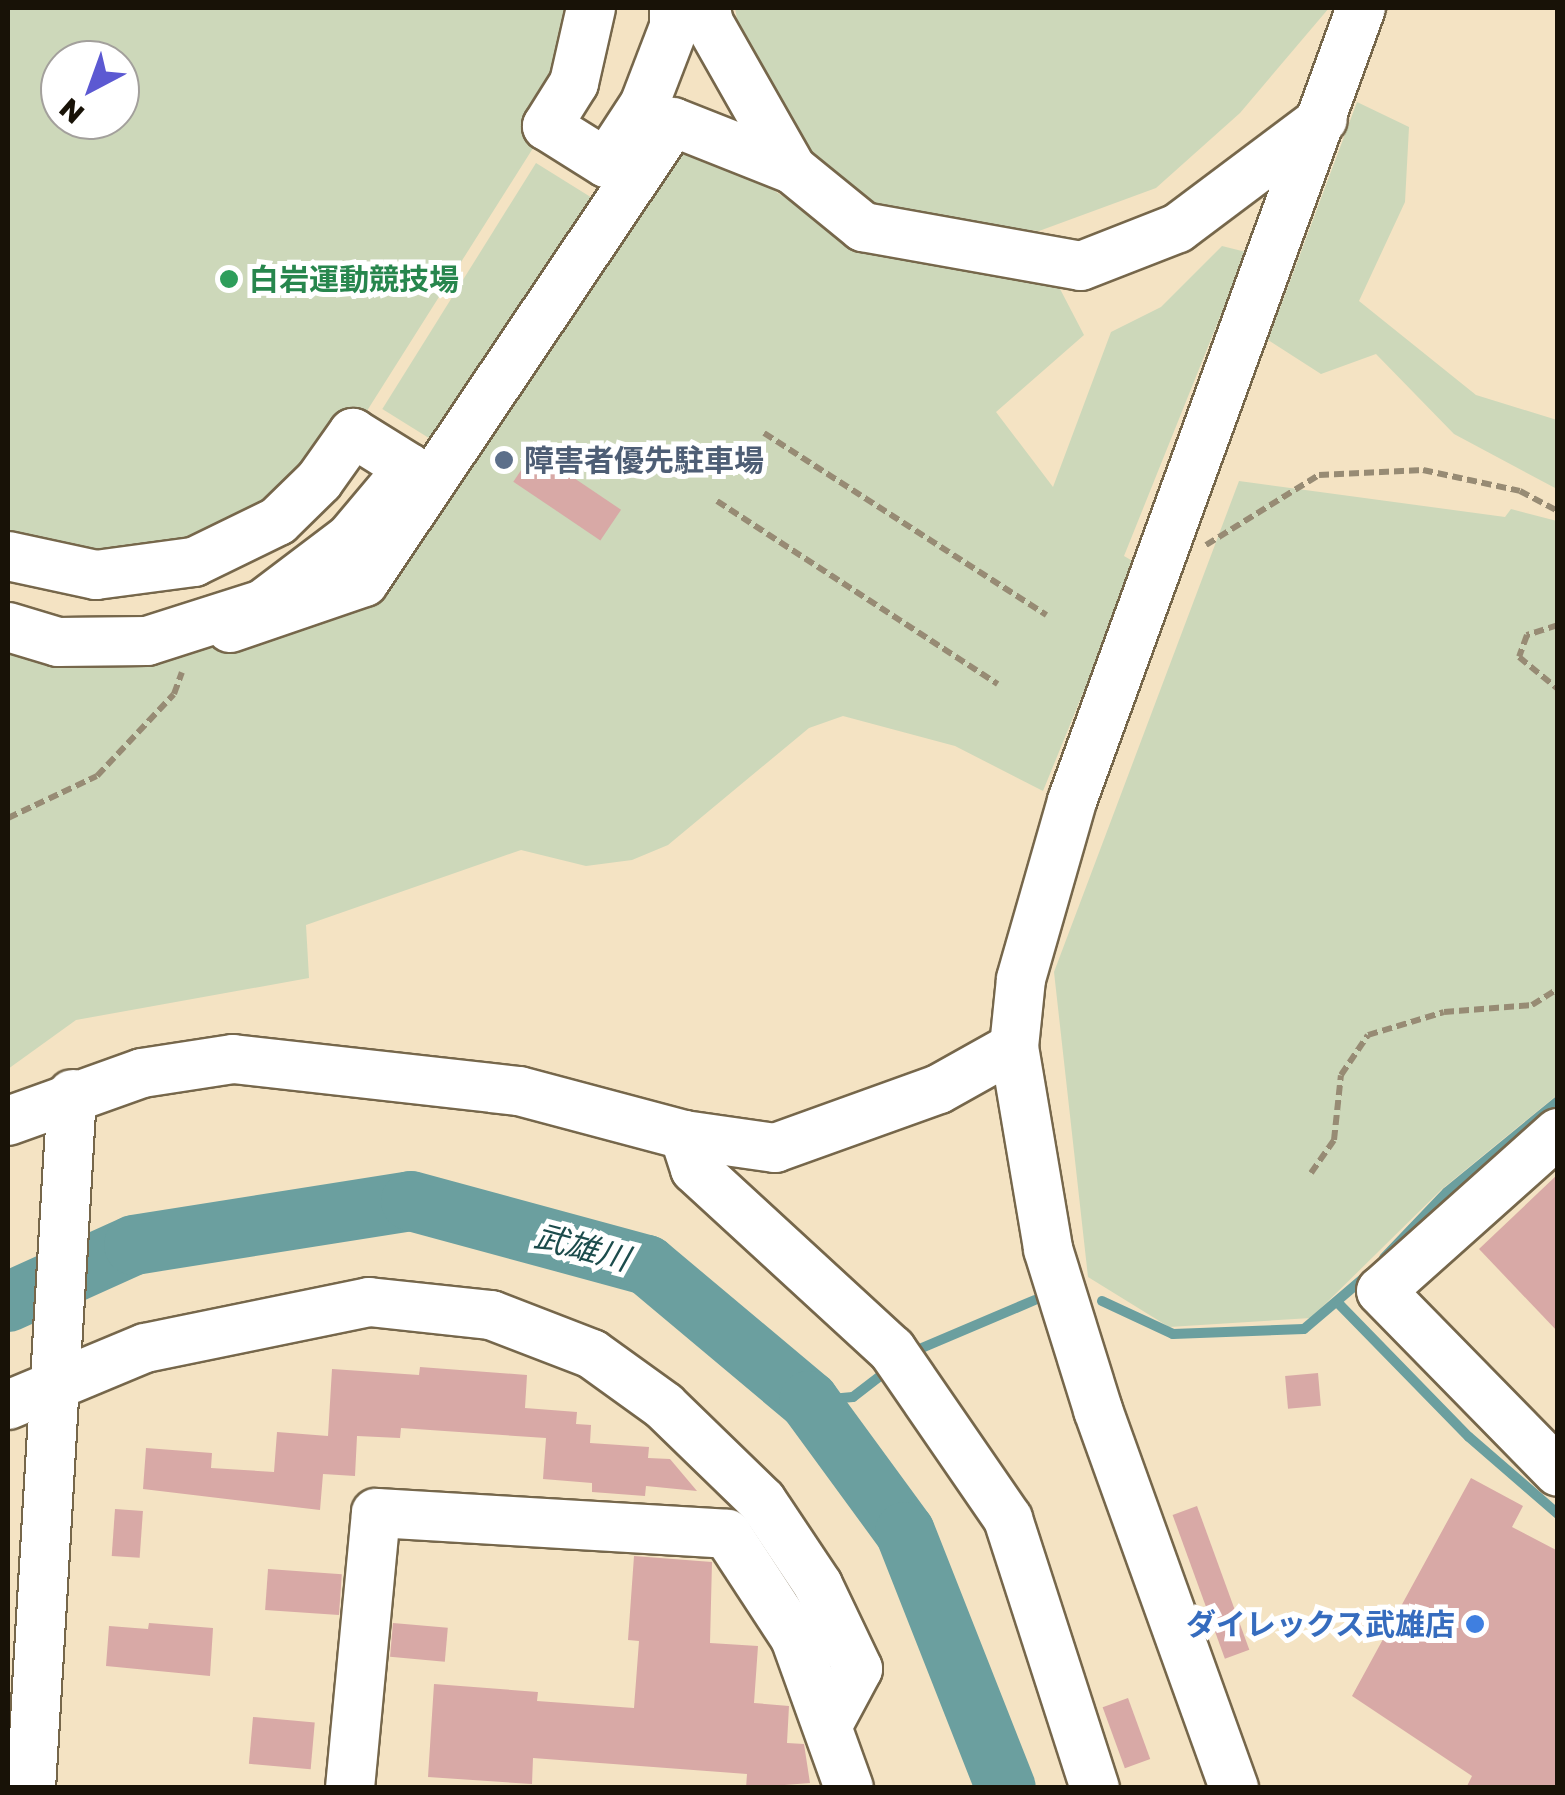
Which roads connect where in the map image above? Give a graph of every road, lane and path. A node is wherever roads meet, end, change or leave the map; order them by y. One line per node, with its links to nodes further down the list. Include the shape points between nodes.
1 (591, 8): 2 (street, via 574,83 547,126 606,163 644,105 674,26)
2 (674, 8)
3 (706, 8): 6 (street)
4 (1361, 8): 5 (street)
5 (1323, 118): 6 (street, via 1178,228 1081,266 862,227); 11 (street)
6 (792, 168): 15 (street, via 673,122 364,582)
7 (764, 432): 12 (path)
8 (716, 501): 17 (path)
9 (1558, 511): 11 (path, via 1520,491 1423,470 1319,475 1209,544)
10 (8, 556): 14 (street, via 96,575 194,562 278,521 319,481 353,432 409,468 350,538 263,604 147,641 58,642)
11 (1162, 559): 21 (street, via 1072,801 1021,978)
12 (1046, 615)
13 (1558, 625): 18 (path, via 1527,636 1519,657)
14 (8, 627)
15 (230, 628)
16 (185, 661): 19 (path, via 174,694 97,776)
17 (998, 684)
18 (1558, 689)
19 (8, 818)
20 (1558, 990): 26 (path, via 1532,1006 1444,1012 1368,1035 1341,1075 1334,1140)
21 (1014, 1046): 25 (street, via 938,1089 774,1148); 35 (street, via 1048,1249 1098,1410)
22 (72, 1094): 23 (street); 25 (street, via 142,1072 232,1060 520,1090); 27 (street)
23 (8, 1120)
24 (1558, 1133): 29 (street, via 1381,1291)
25 (684, 1135): 34 (street, via 695,1170 892,1350 1008,1519)
26 (1312, 1173)
27 (58, 1372): 28 (street); 30 (street, via 369,1302 491,1314 592,1354 664,1406 762,1501 818,1585 858,1669); 31 (street)
28 (8, 1405)
29 (1558, 1472)
30 (829, 1723): 32 (street, via 795,1638 726,1534 376,1514); 33 (street)
31 (31, 1788)
32 (350, 1788)
33 (849, 1788)
34 (1095, 1788)
35 (1234, 1788)

